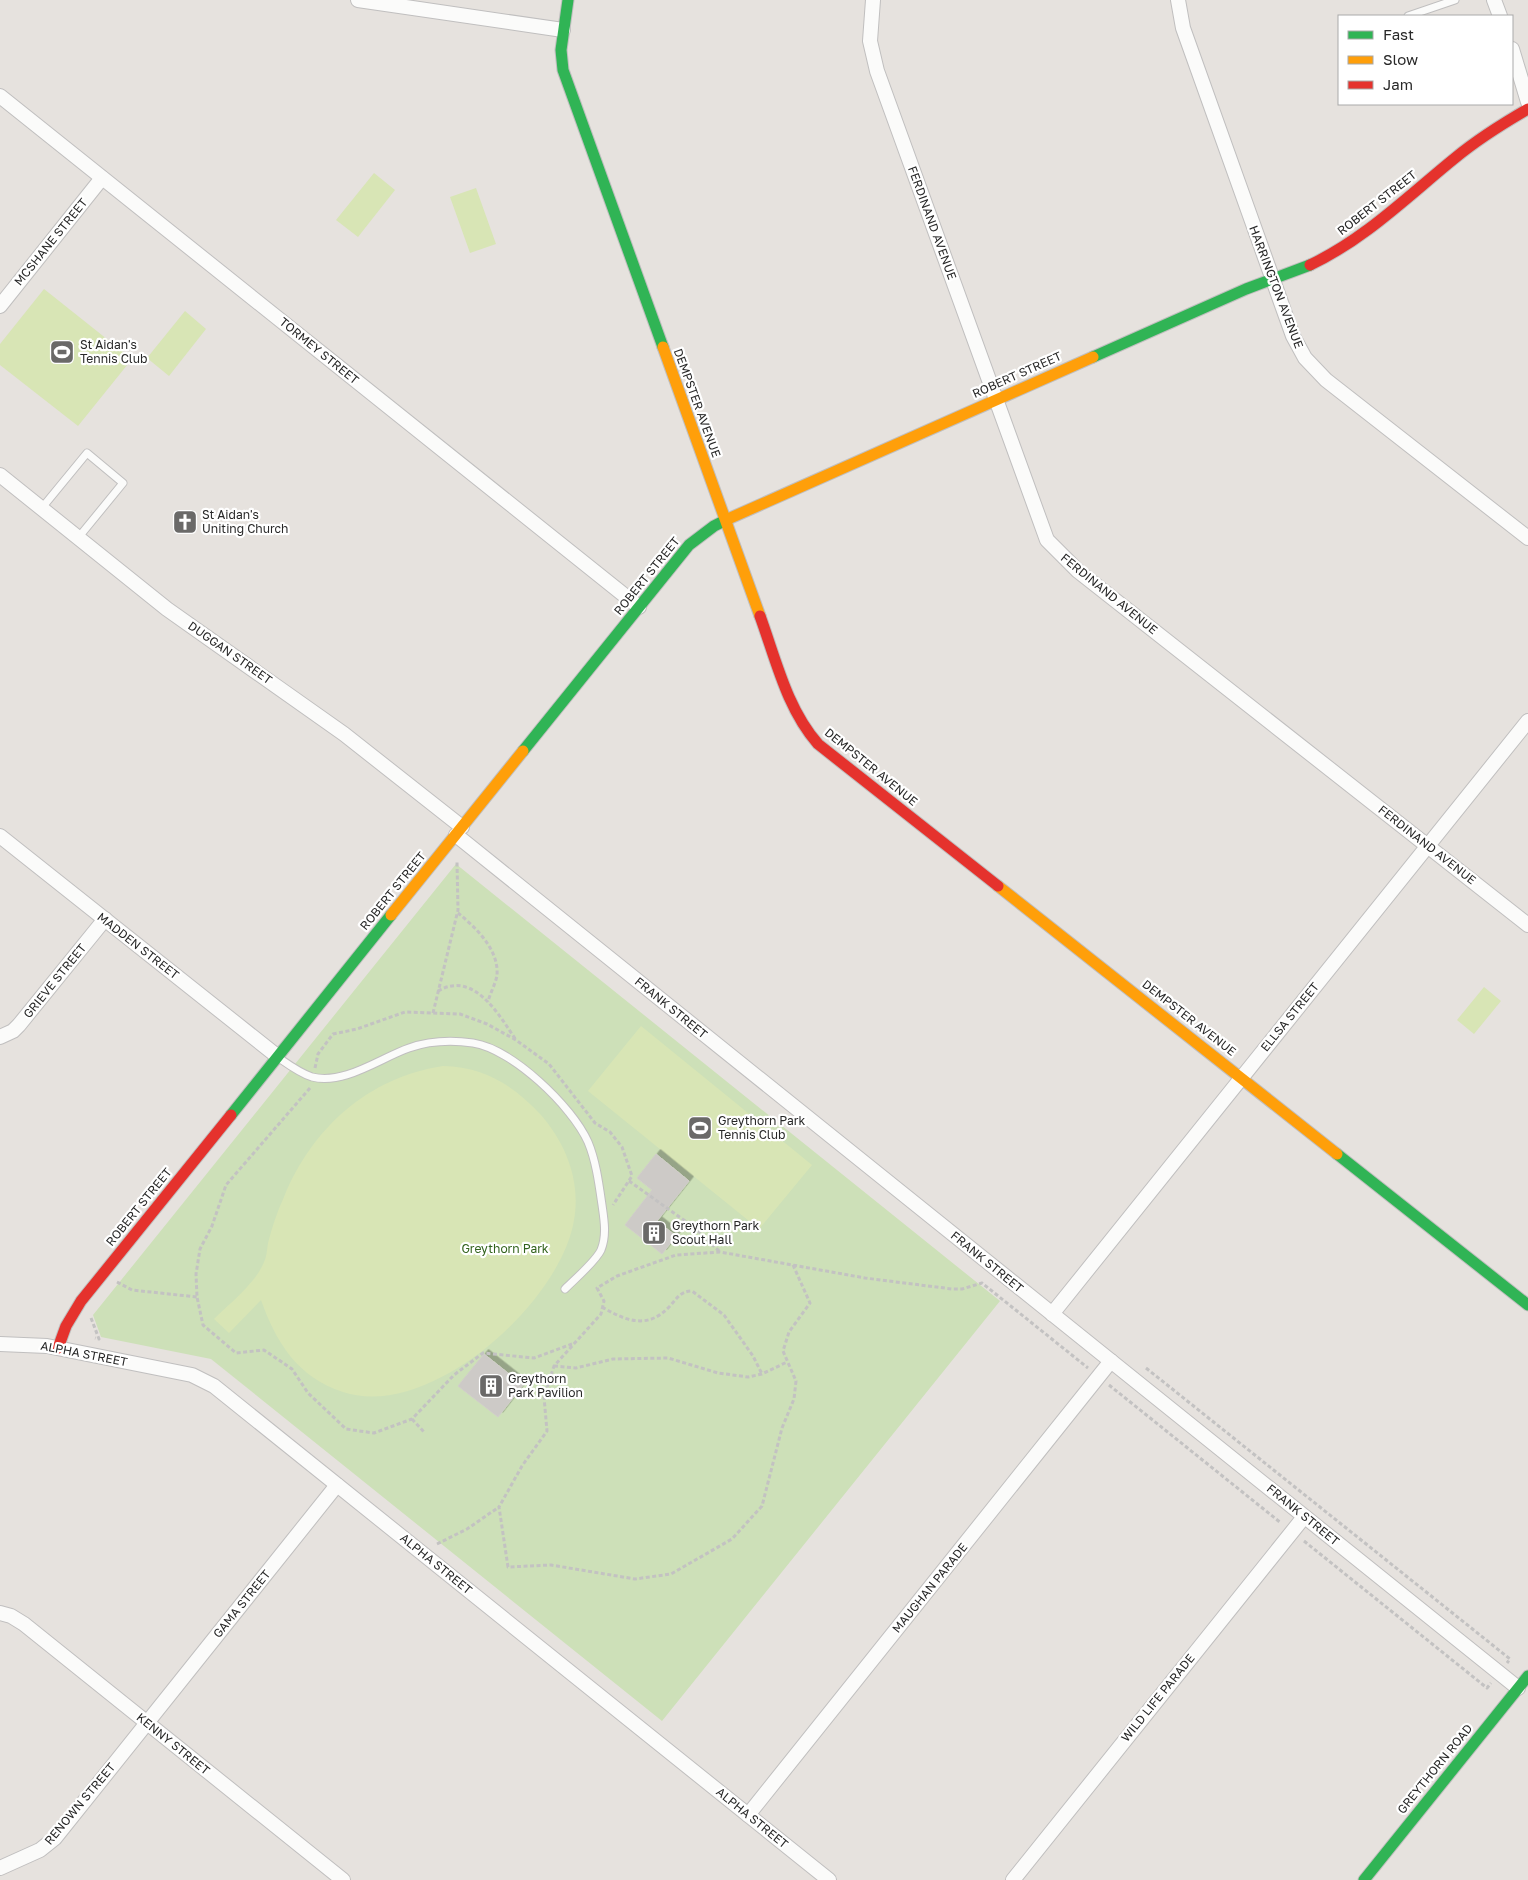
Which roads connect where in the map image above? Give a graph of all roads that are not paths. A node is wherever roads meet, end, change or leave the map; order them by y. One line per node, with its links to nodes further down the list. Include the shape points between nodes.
1 (358, 0): 9 (street)
2 (568, 0): 9 (street, DEMPSTER AVENUE)
3 (872, 0): 17 (street, FERDINAND AVENUE, via 870,41 877,71)
4 (1178, 0): 15 (street, HARRINGTON AVENUE, via 1183,28)
5 (1456, 0): 7 (lane)
6 (1494, 0): 8 (street)
7 (1411, 15)
8 (1500, 15)
9 (563, 30): 20 (street, DEMPSTER AVENUE, via 563,70)
10 (1513, 53): 12 (street)
11 (0, 96): 14 (street, TORMEY STREET)
12 (1528, 102)
13 (1528, 110): 15 (street, ROBERT STREET, via 1479,138 1344,247)
14 (102, 178): 16 (street, MCSHANE STREET); 23 (street, TORMEY STREET)
15 (1272, 280): 17 (street, ROBERT STREET); 22 (street, HARRINGTON AVENUE, via 1293,336 1314,369)
16 (0, 306)
17 (996, 400): 20 (street, ROBERT STREET); 27 (street, FERDINAND AVENUE, via 1041,527 1047,540 1064,560)
18 (0, 475): 19 (street, DUGGAN STREET)
19 (41, 509): 21 (street, DUGGAN STREET); 21 (lane, via 87,453 123,483)
20 (725, 520): 23 (street, ROBERT STREET, via 689,545); 32 (street, DEMPSTER AVENUE, via 790,698 811,736)
21 (78, 538): 25 (street, DUGGAN STREET, via 183,620 360,745)
22 (1528, 538)
23 (639, 607): 25 (street, ROBERT STREET)
24 (1528, 721): 27 (street, ELLSA STREET)
25 (459, 831): 31 (street, ROBERT STREET); 35 (street, FRANK STREET)
26 (0, 836): 28 (street, MADDEN STREET)
27 (1428, 845): 29 (street, FERDINAND AVENUE); 32 (street, ELLSA STREET)
28 (105, 920): 30 (street, GRIEVE STREET, via 19,1025); 31 (street, MADDEN STREET)
29 (1528, 925)
30 (0, 1037)
31 (277, 1056): 33 (lane, via 313,1077 334,1077 427,1043 474,1043 505,1055 527,1070 544,1085 588,1141 599,1180 605,1230 601,1251); 37 (street, ROBERT STREET, via 81,1301)
32 (1242, 1077): 34 (street, DEMPSTER AVENUE); 35 (street, ELLSA STREET)
33 (565, 1289)
34 (1528, 1305)
35 (1052, 1314): 38 (street, FRANK STREET)
36 (0, 1344): 37 (street, ALPHA STREET, via 38,1344)
37 (58, 1348): 39 (street, ALPHA STREET, via 198,1377 224,1393)
38 (1111, 1361): 40 (street, FRANK STREET); 45 (street, MAUGHAN PARADE)
39 (337, 1485): 44 (street, GAMA STREET); 45 (street, ALPHA STREET)
40 (1304, 1516): 43 (street, FRANK STREET); 49 (street, WILD LIFE PARADE)
41 (0, 1613): 44 (street, KENNY STREET, via 24,1624)
42 (1528, 1676): 43 (street, GREYTHORN ROAD)
43 (1518, 1688): 50 (street, GREYTHORN ROAD)
44 (147, 1723): 46 (street, RENOWN STREET, via 51,1842); 47 (street, KENNY STREET)
45 (748, 1815): 48 (street, ALPHA STREET)
46 (0, 1868)
47 (343, 1880)
48 (829, 1880)
49 (1013, 1880)
50 (1364, 1880)

